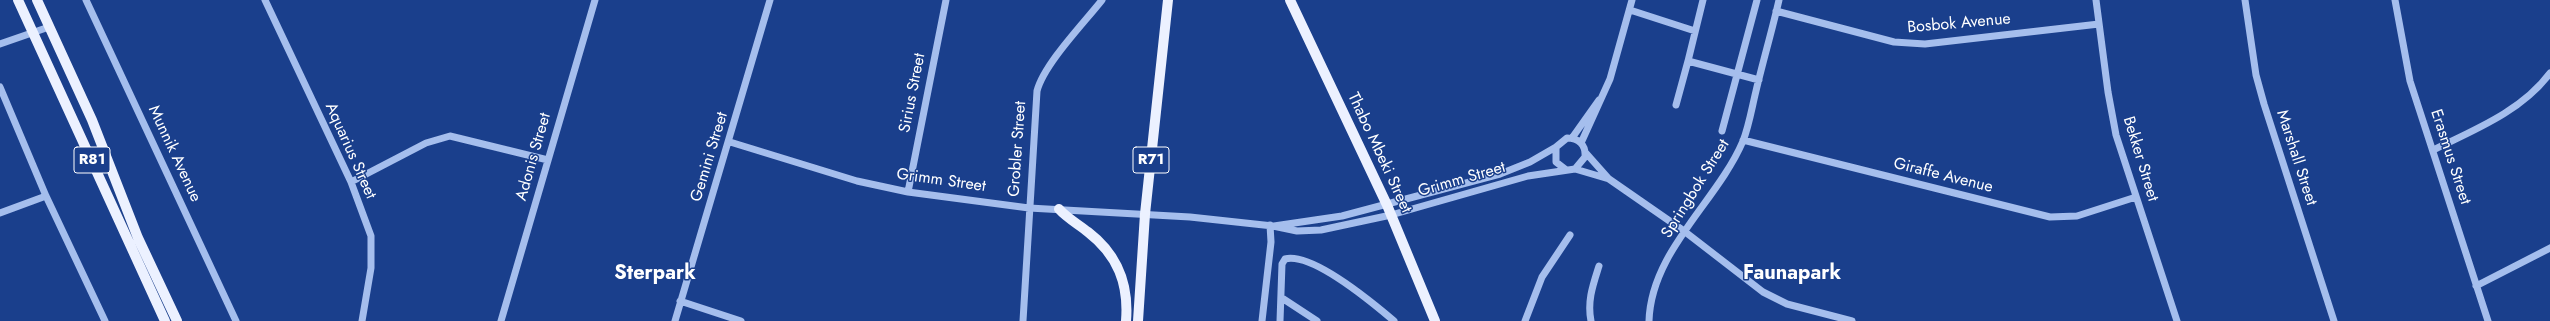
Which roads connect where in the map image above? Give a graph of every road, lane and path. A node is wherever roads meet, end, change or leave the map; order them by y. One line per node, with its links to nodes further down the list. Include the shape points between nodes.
1 (18, 0): 23 (main road, R81)
2 (37, 0): 21 (main road, R81)
3 (86, 0): 65 (street, Munnik Avenue)
4 (265, 0): 44 (street, Aquarius Street)
5 (595, 0): 40 (street, Adonis Street)
6 (770, 0): 35 (street, Gemini Street)
7 (946, 0): 45 (street, Sirius Street)
8 (1102, 0): 49 (street, Grobler Street, via 1039,84)
9 (1168, 0): 52 (main road, R71)
10 (1290, 0): 48 (main road, Thabo Mbeki Street)
11 (1632, 0): 18 (street)
12 (1703, 0): 22 (street)
13 (1757, 0): 27 (street)
14 (1779, 0): 19 (street, Springbok Street)
15 (2096, 0): 20 (street, Bekker Street)
16 (2245, 0): 83 (street, Marshall Street, via 2256,75 2264,104)
17 (2395, 0): 38 (street, Erasmus Street, via 2410,80)
18 (1630, 10): 22 (street); 30 (street, via 1617,59)
19 (1776, 11): 20 (street, Bosbok Avenue, via 1894,42 1925,44); 28 (street, Springbok Street)
20 (2099, 24): 47 (street, Bekker Street, via 2111,114)
21 (49, 27): 23 (street); 64 (main road, R81, via 92,120 138,238)
22 (1695, 31): 25 (street)
23 (34, 34): 24 (street); 63 (main road, R81)
24 (0, 44)
25 (1688, 61): 27 (street); 31 (street)
26 (2550, 73): 38 (street, via 2526,99 2489,122)
27 (1736, 75): 28 (street); 32 (street)
28 (1759, 80): 34 (street, Springbok Street)
29 (0, 87): 46 (street)
30 (1603, 95): 33 (street); 36 (street)
31 (1676, 105)
32 (1722, 131)
33 (1572, 138): 36 (street); 37 (street, via 1562,140)
34 (1743, 140): 47 (street, Giraffe Avenue, via 2050,217 2077,216); 55 (street, Springbok Street, via 1730,168)
35 (730, 142): 45 (street, Grimm Street, via 857,181); 61 (street, Gemini Street)
36 (1581, 143): 39 (street)
37 (1556, 147): 41 (street, via 1556,162); 48 (street, Grimm Street, via 1530,162 1500,174)
38 (2432, 150): 59 (street, Erasmus Street)
39 (1586, 152): 42 (street, via 1583,162); 43 (street)
40 (548, 160): 44 (street, via 450,136 426,143); 67 (street, Adonis Street)
41 (1564, 169): 42 (street); 53 (street, Grimm Street, via 1528,176)
42 (1575, 169): 43 (street)
43 (1609, 179): 55 (street)
44 (351, 182): 66 (street, Aquarius Street, via 372,245 371,268)
45 (908, 192): 49 (street, Grimm Street)
46 (46, 196): 51 (street); 62 (street)
47 (2136, 197): 82 (street, Bekker Street)
48 (1387, 205): 53 (main road, Thabo Mbeki Street); 54 (street, Grimm Street, via 1336,217)
49 (1029, 208): 50 (street, Grimm Street); 70 (street, Grobler Street)
50 (1059, 209): 52 (street, Grimm Street); 71 (main road, via 1100,241 1115,261 1126,294)
51 (0, 213)
52 (1145, 214): 54 (street, Grimm Street); 72 (main road, R71)
53 (1391, 215): 54 (street, Grimm Street, via 1321,230 1297,231); 77 (main road, Thabo Mbeki Street)
54 (1272, 226): 73 (street)
55 (1684, 231): 80 (street, Springbok Street, via 1656,282); 81 (street, via 1772,298)
56 (1570, 235): 78 (street, via 1542,277)
57 (2550, 248): 59 (street)
58 (1599, 266): 79 (street, via 1590,294)
59 (2476, 286): 84 (street, Erasmus Street)
60 (1282, 298): 74 (street); 75 (street); 76 (street, via 1282,264 1285,259 1294,258 1338,278)
61 (680, 301): 68 (street, Gemini Street); 69 (street)
62 (106, 321)
63 (165, 321)
64 (177, 321)
65 (236, 321)
66 (362, 321)
67 (501, 321)
68 (675, 321)
69 (741, 321)
70 (1023, 321)
71 (1126, 321)
72 (1138, 321)
73 (1262, 321)
74 (1280, 321)
75 (1317, 321)
76 (1394, 321)
77 (1435, 321)
78 (1525, 321)
79 (1591, 321)
80 (1649, 321)
81 (1852, 321)
82 (2177, 321)
83 (2334, 321)
84 (2488, 321)

